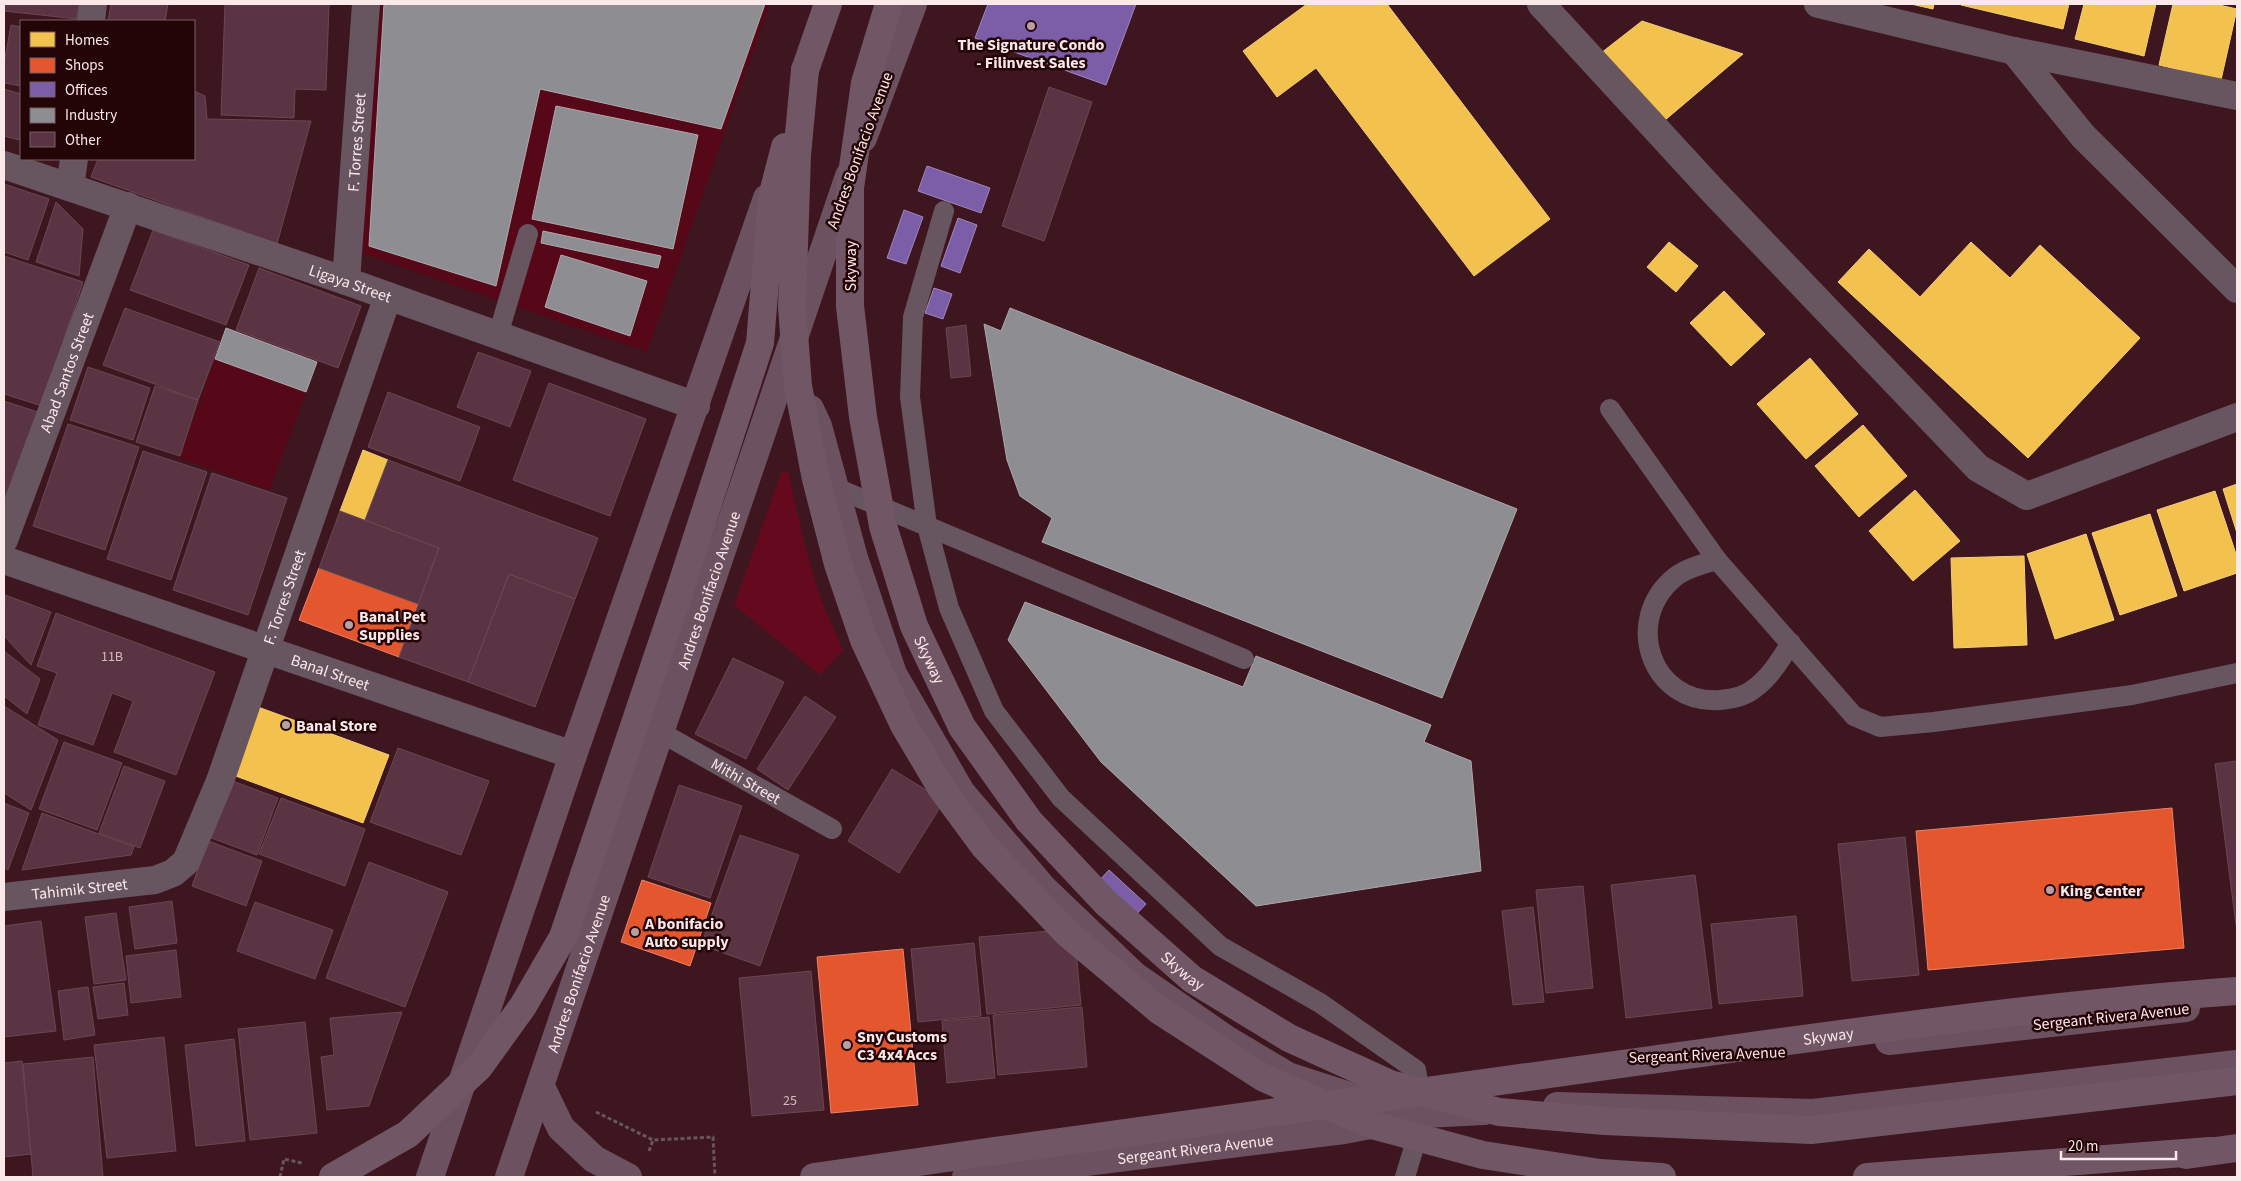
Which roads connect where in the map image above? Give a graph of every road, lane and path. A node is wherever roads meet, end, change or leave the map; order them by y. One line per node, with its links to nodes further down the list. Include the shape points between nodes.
1 (93, 4): 9 (street)
2 (366, 4): 19 (street, F. Torres Street)
3 (828, 4): 11 (highway)
4 (832, 4): 24 (main road)
5 (890, 4): 44 (highway, Skyway, bridge, via 864,83 850,188 850,306 863,417 883,526 914,626 962,727 1029,821 1106,903 1192,979 1289,1038 1390,1084 1499,1112 1605,1122 1811,1130)
6 (913, 4): 23 (main road, Andres Bonifacio Avenue)
7 (1541, 4): 26 (street, via 1712,190 1978,468 2027,496)
8 (1818, 4): 10 (street)
9 (91, 20)
10 (2014, 51): 12 (street); 20 (street, via 2083,136)
11 (806, 70): 52 (highway, bridge, via 772,197 760,343 563,937 523,1006 479,1067 408,1134); 60 (highway, bridge, via 796,182 792,307 798,386 816,479 838,564 864,640 904,725 942,789 984,846 1067,933 1160,1011 1264,1078 1372,1125 1483,1156 1600,1173)
12 (2237, 96)
13 (74, 160): 15 (street)
14 (4, 165): 15 (street, Ligaya Street)
15 (70, 187): 16 (street, Ligaya Street)
16 (128, 206): 19 (street, Ligaya Street); 29 (street, Abad Santos Street)
17 (944, 212): 28 (lane, via 913,317 910,397)
18 (528, 234): 22 (lane)
19 (346, 281): 21 (street, Ligaya Street)
20 (2237, 289)
21 (388, 296): 22 (street, Ligaya Street); 33 (street, F. Torres Street)
22 (498, 335): 24 (street, Ligaya Street)
23 (786, 361): 27 (main road, via 818,426); 36 (main road, Andres Bonifacio Avenue)
24 (696, 406): 37 (main road)
25 (1610, 409): 31 (lane)
26 (2237, 417)
27 (836, 488): 28 (lane); 46 (main road, via 854,558 894,674 961,792 1043,888 1135,976 1226,1039 1288,1076 1359,1099)
28 (927, 526): 34 (lane); 46 (lane, via 949,608 994,711 1061,798 1220,946 1320,1003 1416,1070)
29 (4, 540)
30 (4, 560): 33 (street, Banal Street)
31 (1717, 560): 32 (lane); 32 (lane, via 1697,565 1676,576 1659,592 1649,614 1647,638 1653,661 1666,680 1685,694 1709,701 1732,699 1754,689 1766,678)
32 (1791, 643): 35 (lane, via 1854,716 1880,727 2132,695)
33 (265, 649): 37 (street, Banal Street); 39 (street, F. Torres Street, via 220,781 186,862 173,873)
34 (1244, 659)
35 (2237, 673)
36 (660, 732): 38 (lane, Mithi Street); 45 (main road, Andres Bonifacio Avenue)
37 (573, 755): 53 (main road)
38 (832, 829)
39 (155, 880): 40 (street, Tahimik Street)
40 (4, 897)
41 (2237, 991): 57 (highway, Skyway, bridge, via 2125,999 1860,1032)
42 (2237, 1002): 46 (main road, Sergeant Rivera Avenue, via 1801,1050 1602,1059)
43 (2237, 1064): 46 (main road, Sergeant Rivera Avenue, via 1813,1113 1566,1105)
44 (2237, 1081)
45 (541, 1087): 54 (main road, Andres Bonifacio Avenue); 55 (main road, via 561,1128 594,1159)
46 (1424, 1114): 58 (main road, Sergeant Rivera Avenue, via 1344,1130); 59 (lane)
47 (602, 1115): 56 (path, via 653,1140 713,1137)
48 (2237, 1141): 51 (main road)
49 (2237, 1148): 50 (highway)
50 (2210, 1151): 61 (highway, bridge); 63 (highway, bridge)
51 (1990, 1172): 62 (main road)
52 (333, 1177)
53 (430, 1177)
54 (509, 1177)
55 (628, 1177)
56 (714, 1177)
57 (814, 1177)
58 (966, 1177)
59 (1405, 1177)
60 (1662, 1177)
61 (1867, 1177)
62 (1921, 1177)
63 (2046, 1177)

